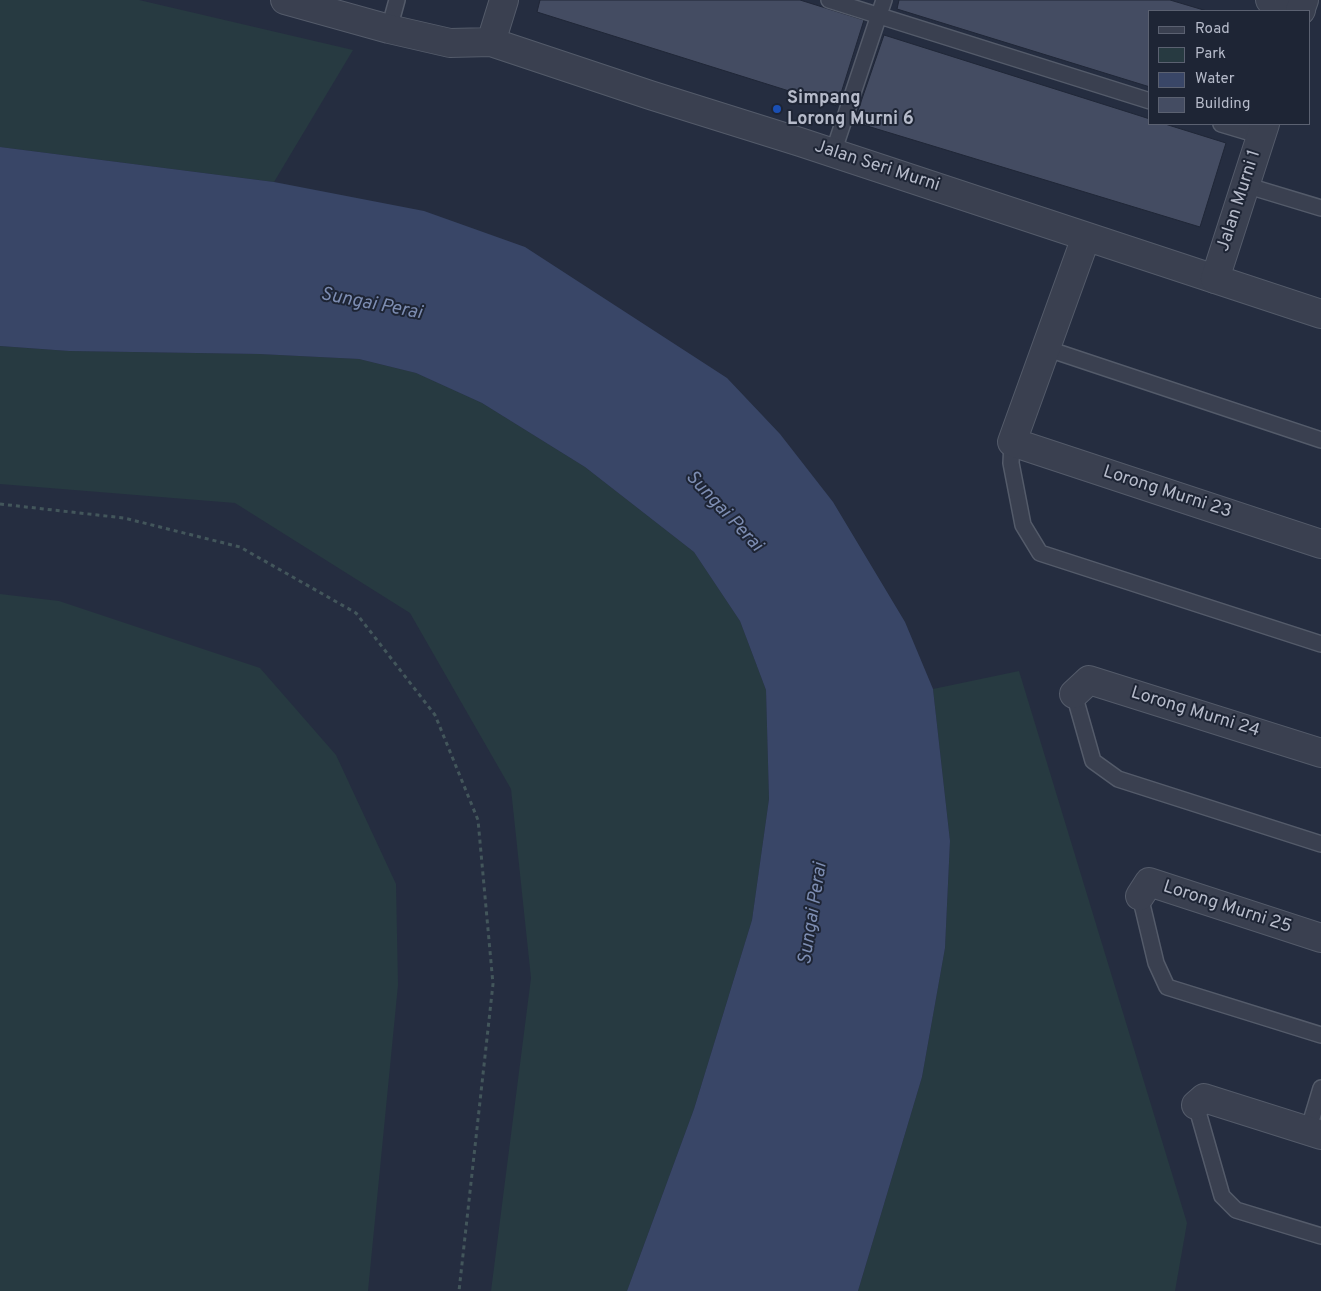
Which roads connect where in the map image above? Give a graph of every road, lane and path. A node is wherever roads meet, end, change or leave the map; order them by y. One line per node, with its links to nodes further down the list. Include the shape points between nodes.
1 (398, 0): 9 (lane)
2 (504, 0): 10 (street)
3 (829, 0): 8 (lane)
4 (884, 0): 8 (lane)
5 (1270, 0): 7 (street)
6 (296, 1): 9 (street, Jalan Seri Murni)
7 (1301, 7)
8 (879, 16): 11 (lane); 14 (lane)
9 (389, 29): 10 (street, Jalan Seri Murni, via 450,43)
10 (491, 42): 14 (street, Jalan Seri Murni)
11 (1148, 100)
12 (1228, 125): 13 (lane)
13 (1263, 130): 15 (street, Jalan Murni 1)
14 (834, 153): 17 (street, Jalan Seri Murni)
15 (1245, 185): 16 (lane); 18 (street, Jalan Murni 1)
16 (1321, 208)
17 (1086, 237): 18 (street, Jalan Seri Murni); 20 (street)
18 (1215, 279): 19 (street, Jalan Seri Murni)
19 (1321, 314)
20 (1045, 348): 21 (lane); 22 (street)
21 (1321, 440)
22 (1012, 442): 24 (street, Lorong Murni 23); 25 (lane, via 1010,463 1023,525 1040,553)
23 (0, 504): 36 (path, via 124,518 240,547 356,613 435,715 478,820 493,984)
24 (1321, 544)
25 (1321, 644)
26 (1074, 694): 27 (street, Lorong Murni 24, via 1089,680); 28 (lane, via 1093,761 1118,779)
27 (1321, 752)
28 (1321, 844)
29 (1140, 896): 30 (street, Lorong Murni 25, via 1149,882); 31 (lane, via 1156,963 1167,987)
30 (1321, 938)
31 (1321, 1035)
32 (1321, 1088): 34 (lane)
33 (1196, 1105): 34 (street, via 1204,1098); 35 (lane, via 1222,1196 1236,1210)
34 (1314, 1133)
35 (1321, 1236)
36 (459, 1291)

